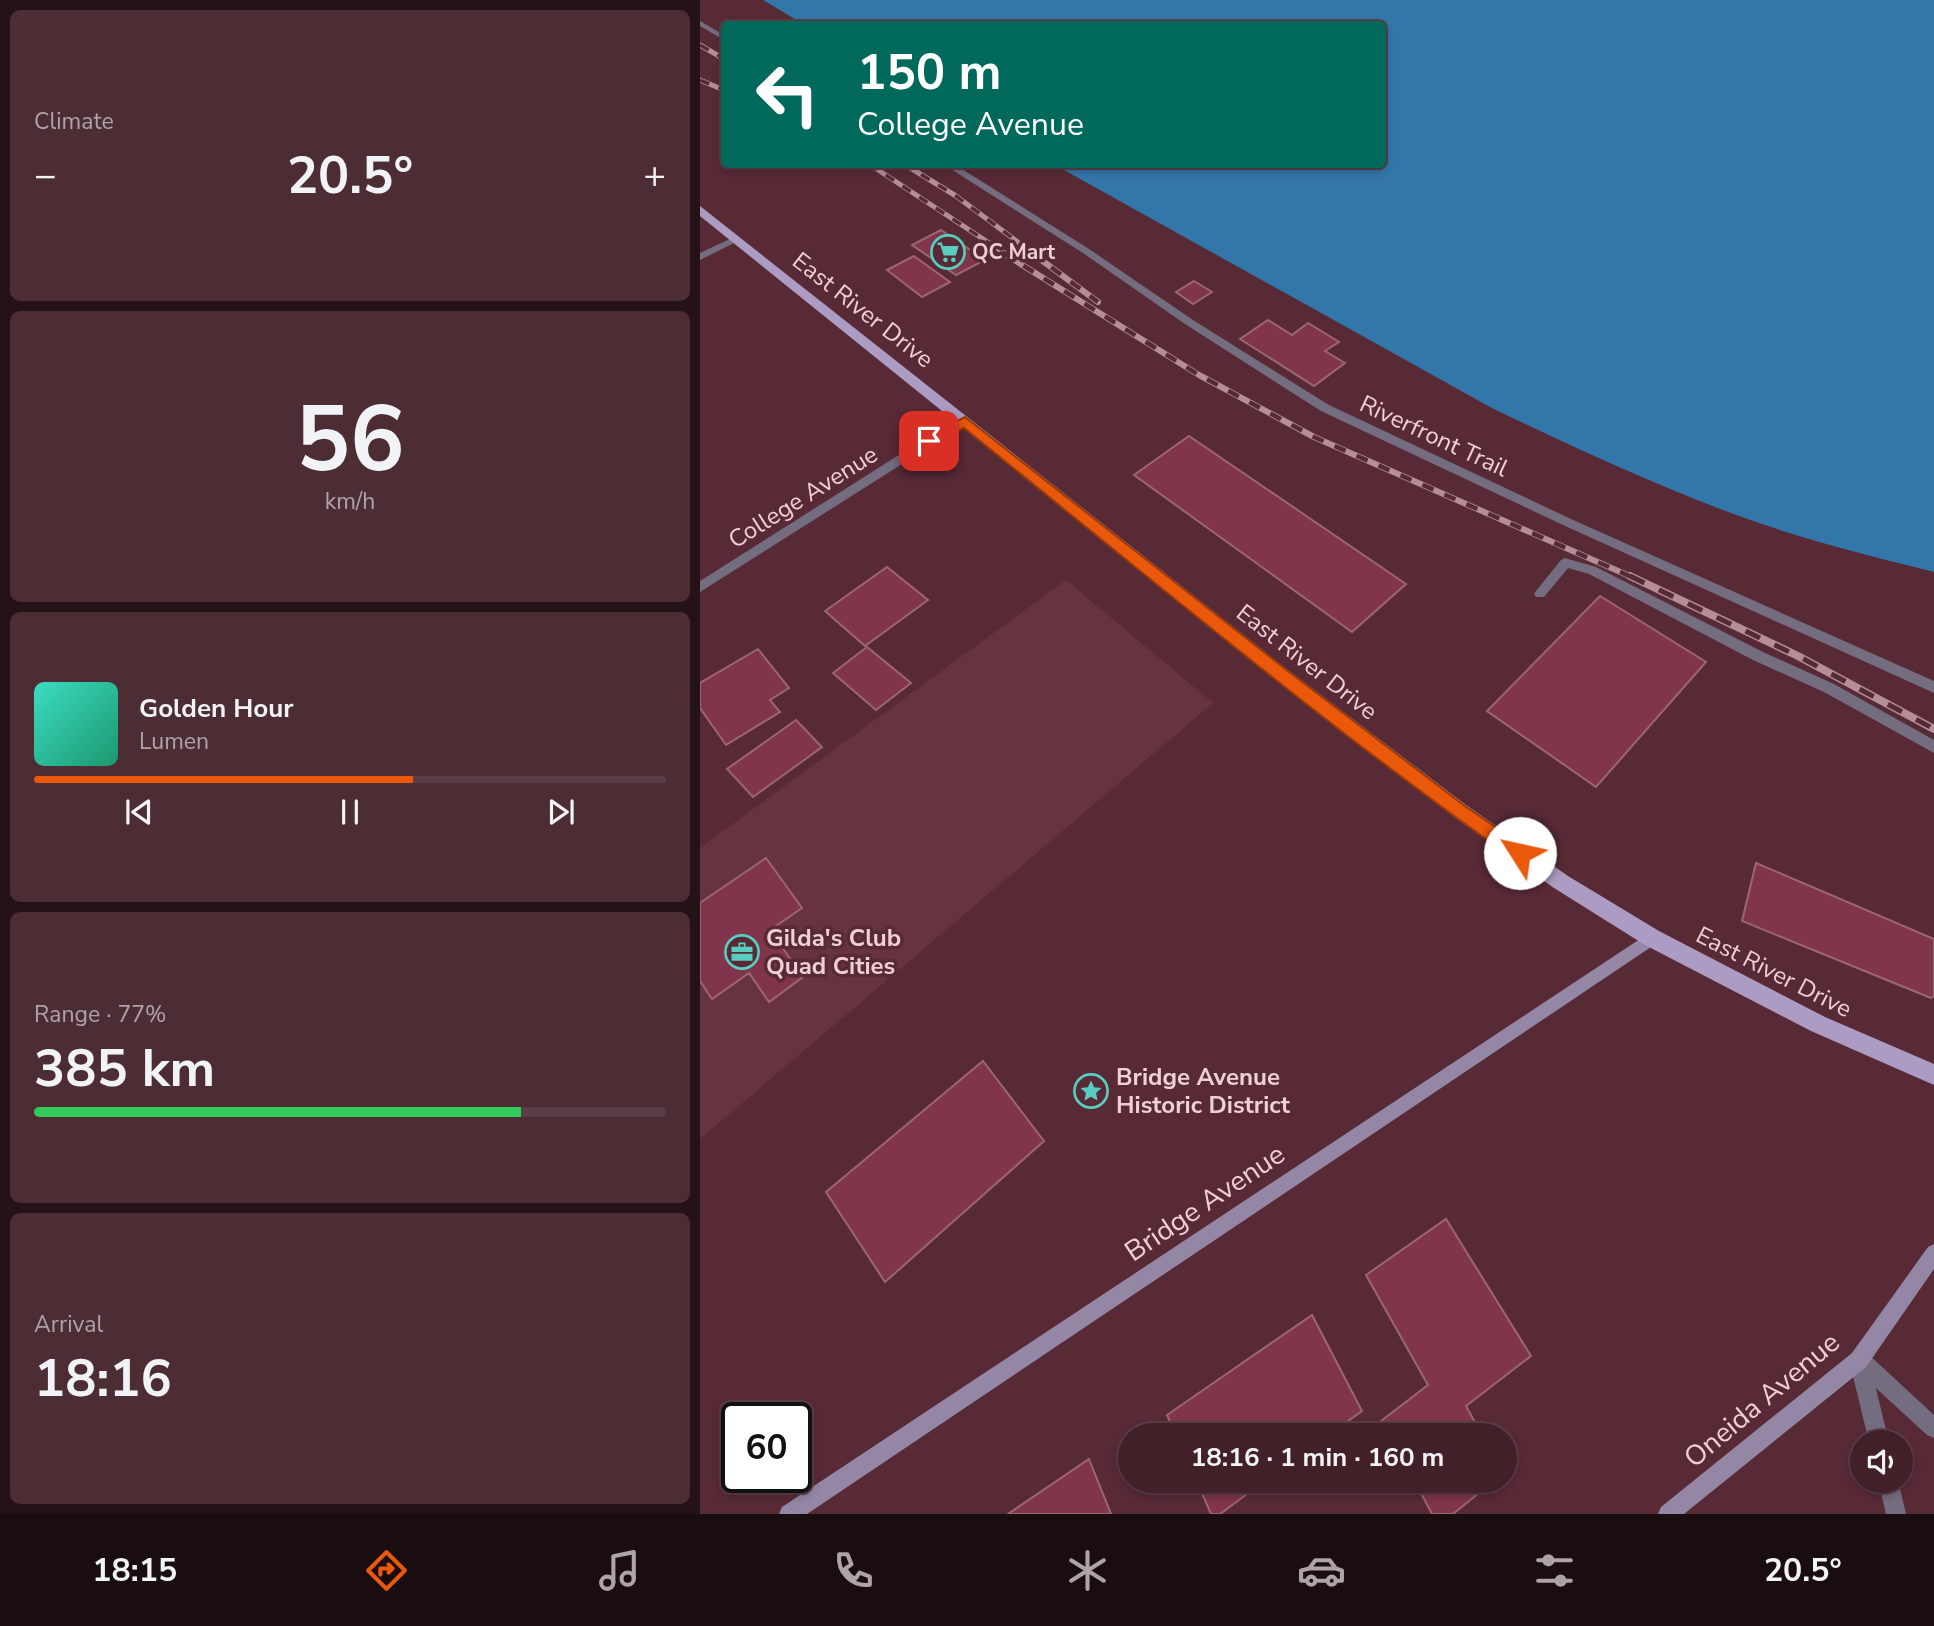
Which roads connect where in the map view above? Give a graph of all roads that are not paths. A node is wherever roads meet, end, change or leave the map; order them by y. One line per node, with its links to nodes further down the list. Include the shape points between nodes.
1 (700, 23): 2 (street)
2 (721, 35)
3 (953, 168): 10 (street, Riverfront Trail, via 1325,408)
4 (700, 210): 5 (main road, East River Drive)
5 (735, 240): 6 (street); 7 (main road, East River Drive)
6 (700, 257)
7 (965, 422): 8 (street, College Avenue); 12 (main road, East River Drive, via 1460,811)
8 (700, 587)
9 (1540, 594): 11 (street, via 1565,563 1592,570 1829,688)
10 (1934, 687)
11 (1934, 747)
12 (1652, 938): 13 (main road, East River Drive, via 1818,1024); 19 (street, Bridge Avenue)
13 (1934, 1075)
14 (1934, 1253): 15 (street, Oneida Avenue)
15 (1859, 1360): 16 (street); 17 (street); 20 (street, Oneida Avenue)
16 (1934, 1427)
17 (1876, 1430)
18 (1891, 1493): 21 (street)
19 (789, 1514)
20 (1668, 1514)
21 (1896, 1514)

